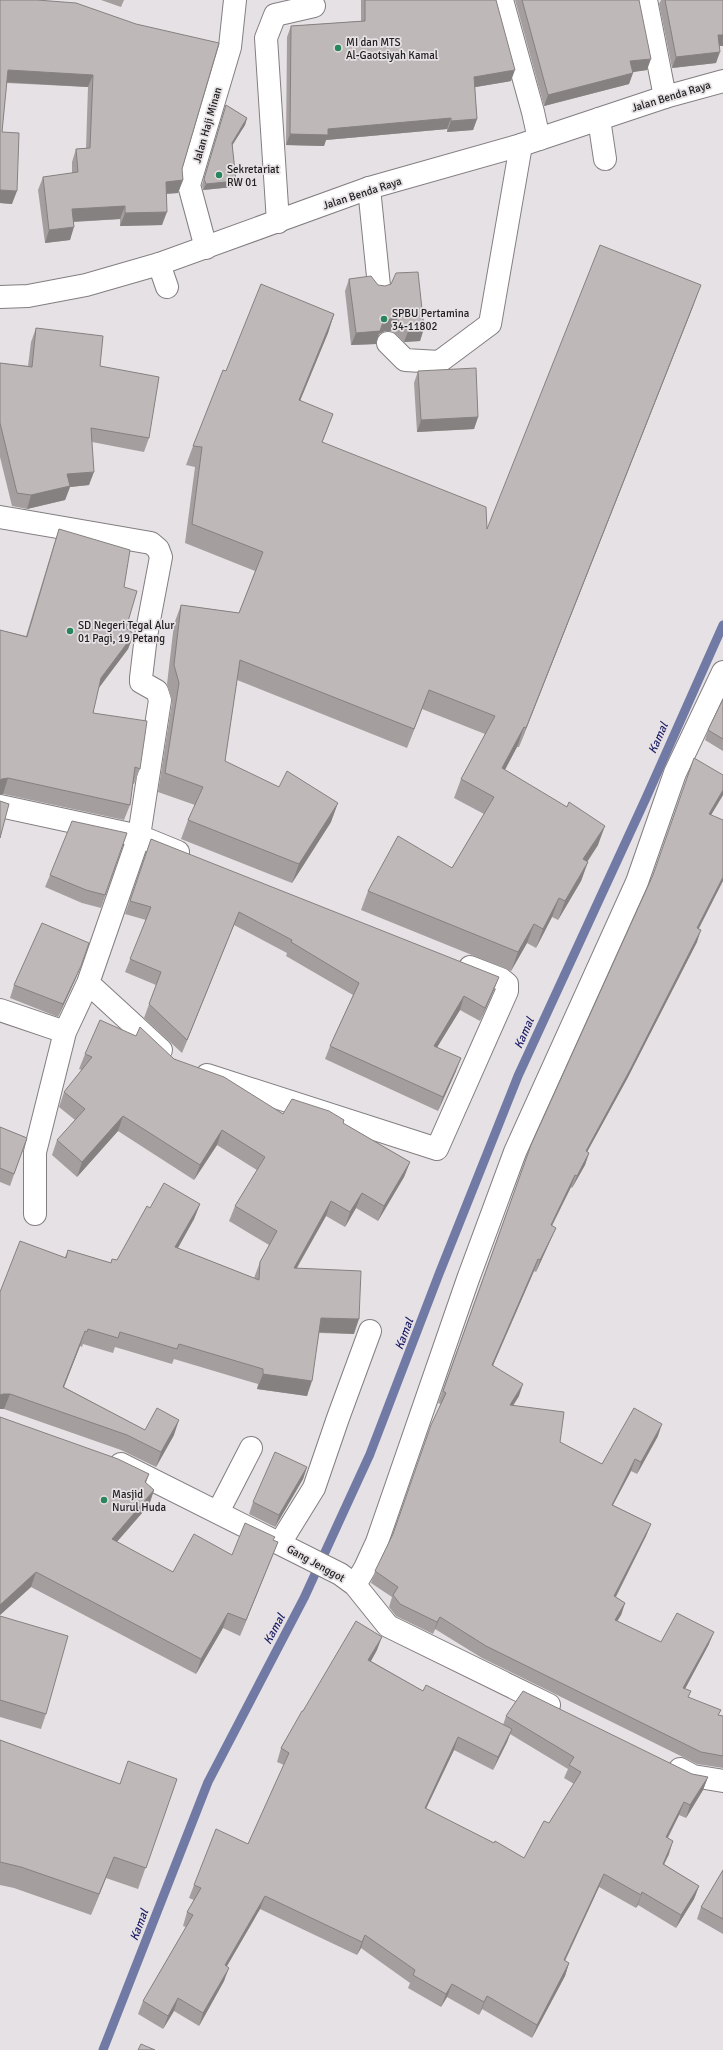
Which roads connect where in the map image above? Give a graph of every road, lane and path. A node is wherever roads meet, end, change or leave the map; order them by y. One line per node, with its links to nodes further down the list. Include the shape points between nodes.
1 (236, 0): 6 (street, Jalan Haji Minan)
2 (502, 0): 9 (street, via 533,112)
3 (646, 0): 8 (street)
4 (314, 6): 11 (street, via 275,15 266,38)
5 (208, 42): 6 (street)
6 (230, 47): 12 (street, Jalan Haji Minan, via 189,185)
7 (723, 81): 8 (street, Jalan Benda Raya)
8 (665, 97): 9 (street, Jalan Benda Raya, via 602,142)
9 (526, 148): 10 (street, Jalan Benda Raya); 17 (street, via 511,203 490,324 439,362 405,360)
10 (370, 188): 11 (street, Jalan Benda Raya); 14 (street)
11 (278, 222): 12 (street, Jalan Benda Raya)
12 (206, 248): 13 (street, Jalan Benda Raya)
13 (159, 264): 15 (street); 16 (street, Jalan Benda Raya, via 78,287 28,296)
14 (379, 286)
15 (167, 287)
16 (0, 297)
17 (388, 343)
18 (0, 517): 21 (street, via 151,544 158,549 160,565 146,636 141,682 157,691 160,700)
19 (723, 672): 33 (street, via 675,773 637,882 515,1152 465,1286 377,1542 365,1568)
20 (0, 806): 21 (street)
21 (139, 836): 22 (street); 24 (street)
22 (198, 860)
23 (450, 958): 24 (street, via 501,979 507,984 507,991 437,1149 181,1066)
24 (88, 983): 26 (street)
25 (0, 1010): 26 (street)
26 (65, 1032): 27 (street, via 35,1152)
27 (35, 1214)
28 (370, 1331): 32 (street)
29 (251, 1448): 31 (street)
30 (102, 1457): 31 (street, Gang Jenggot)
31 (218, 1512): 32 (street, Gang Jenggot)
32 (290, 1548): 33 (street, Gang Jenggot)
33 (348, 1580): 34 (street, Gang Jenggot, via 388,1626)
34 (565, 1713)
35 (665, 1762): 36 (street, via 693,1776)
36 (723, 1781)

